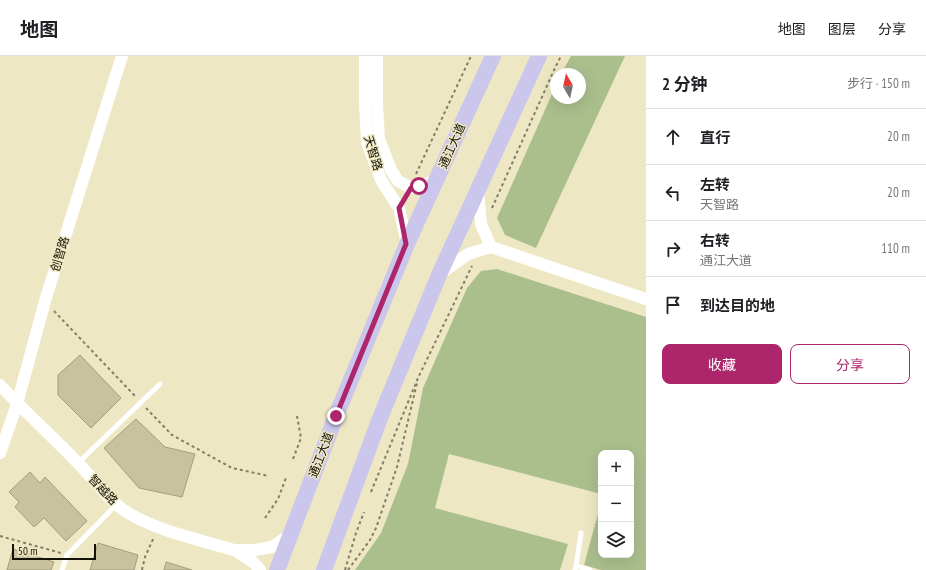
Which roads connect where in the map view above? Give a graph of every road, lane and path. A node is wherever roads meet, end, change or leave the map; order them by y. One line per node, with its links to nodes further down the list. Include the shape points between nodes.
1 (122, 56): 16 (street, 创智路)
2 (365, 56): 12 (street, 天智路, via 367,142 381,180 399,208)
3 (377, 56): 10 (street, 天智路, via 379,139 398,181)
4 (471, 56): 10 (path)
5 (493, 56): 9 (main road, 通江大道)
6 (539, 56): 11 (main road)
7 (561, 56): 8 (path)
8 (555, 68)
9 (436, 181): 10 (street); 12 (main road, 通江大道)
10 (411, 188)
11 (478, 191): 13 (street, via 481,224); 14 (main road)
12 (406, 244): 33 (main road, 通江大道)
13 (491, 247): 14 (street, via 468,254); 15 (street)
14 (439, 275): 42 (main road, via 380,418)
15 (646, 299)
16 (45, 301): 19 (path); 20 (street, 创智路)
17 (160, 384): 19 (lane)
18 (0, 385): 20 (street, 智越路)
19 (141, 402): 24 (lane); 25 (path, via 172,434 232,468)
20 (17, 404): 22 (street, 创智路); 24 (street, 智越路)
21 (297, 416): 23 (path, via 301,438)
22 (0, 453)
23 (293, 459)
24 (78, 463): 28 (street, 智越路)
25 (269, 476)
26 (286, 478): 30 (path, via 278,499)
27 (371, 492): 43 (path, via 418,378 397,467 376,528 370,540)
28 (116, 506): 31 (street, 智越路); 36 (lane)
29 (364, 512): 43 (path)
30 (265, 518)
31 (158, 527): 35 (street, 智越路); 39 (path)
32 (581, 533): 37 (lane)
33 (290, 535): 35 (street, via 272,547); 41 (main road, 通江大道)
34 (0, 536): 36 (path)
35 (234, 550): 40 (street, via 253,562)
36 (67, 555): 38 (lane)
37 (575, 568): 44 (lane)
38 (62, 570)
39 (142, 570)
40 (260, 570)
41 (277, 570)
42 (324, 570)
43 (346, 570)
44 (590, 570)

